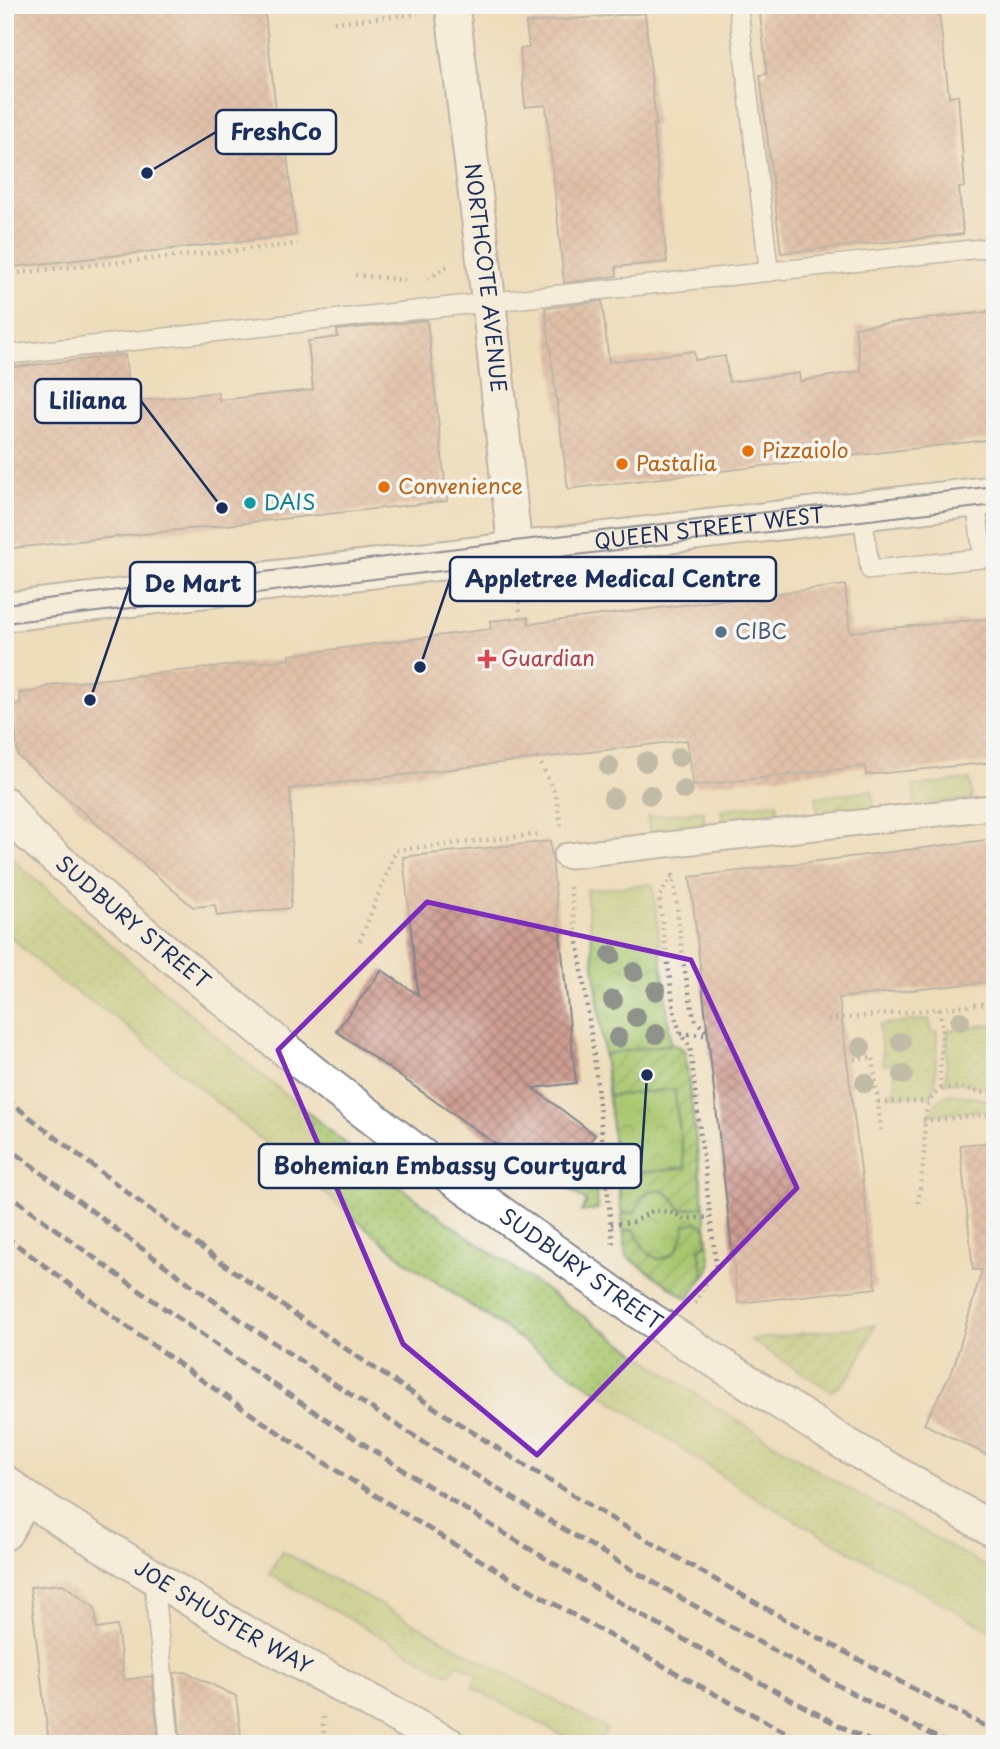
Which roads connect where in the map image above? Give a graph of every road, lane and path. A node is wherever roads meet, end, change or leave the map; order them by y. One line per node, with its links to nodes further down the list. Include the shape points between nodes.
1 (738, 5): 9 (lane)
2 (439, 9): 3 (path); 14 (street, NORTHCOTE AVENUE)
3 (334, 22)
4 (273, 238): 6 (path)
5 (298, 244): 6 (path)
6 (274, 246): 10 (path)
7 (995, 247): 9 (lane)
8 (453, 262): 12 (path)
9 (769, 272): 14 (lane)
10 (5, 274)
11 (355, 275): 13 (path)
12 (427, 279)
13 (412, 280)
14 (489, 304): 15 (lane); 18 (street, NORTHCOTE AVENUE)
15 (5, 355)
16 (985, 496): 17 (main road, QUEEN STREET WEST); 19 (lane)
17 (862, 511): 18 (main road, QUEEN STREET WEST); 19 (lane, via 870,570)
18 (515, 550): 21 (main road, QUEEN STREET WEST)
19 (989, 558)
20 (519, 602): 22 (path)
21 (5, 612)
22 (520, 618)
23 (538, 758): 26 (path, via 556,795)
24 (5, 804): 48 (street, SUDBURY STREET, via 26,832 112,907 315,1074 445,1173 639,1312 842,1441)
25 (995, 807): 27 (street)
26 (564, 844): 27 (street); 29 (path, via 396,850); 44 (path, via 594,1055)
27 (669, 844): 28 (path)
28 (673, 875): 33 (path, via 659,897); 33 (path, via 694,1018 708,1034)
29 (360, 941)
30 (995, 1003): 31 (path)
31 (939, 1009): 32 (path); 35 (path)
32 (828, 1020)
33 (681, 1034): 43 (path, via 690,1047)
34 (847, 1060): 38 (path, via 873,1057)
35 (940, 1090): 36 (path, via 954,1087); 37 (path)
36 (995, 1096)
37 (931, 1101): 38 (path); 40 (path)
38 (878, 1102): 41 (path)
39 (995, 1114): 40 (path)
40 (923, 1121): 42 (path)
41 (881, 1130)
42 (918, 1203)
43 (711, 1217): 44 (path, via 683,1219 654,1210 633,1222); 46 (path, via 716,1265)
44 (611, 1224): 45 (path)
45 (614, 1258)
46 (692, 1310)
47 (16, 1490): 49 (street); 50 (street, JOE SHUSTER WAY)
48 (995, 1531)
49 (5, 1533)
50 (153, 1577): 52 (lane); 54 (street, JOE SHUSTER WAY, via 331,1682)
51 (323, 1705): 53 (path)
52 (170, 1744)
53 (324, 1744)
54 (448, 1744)

